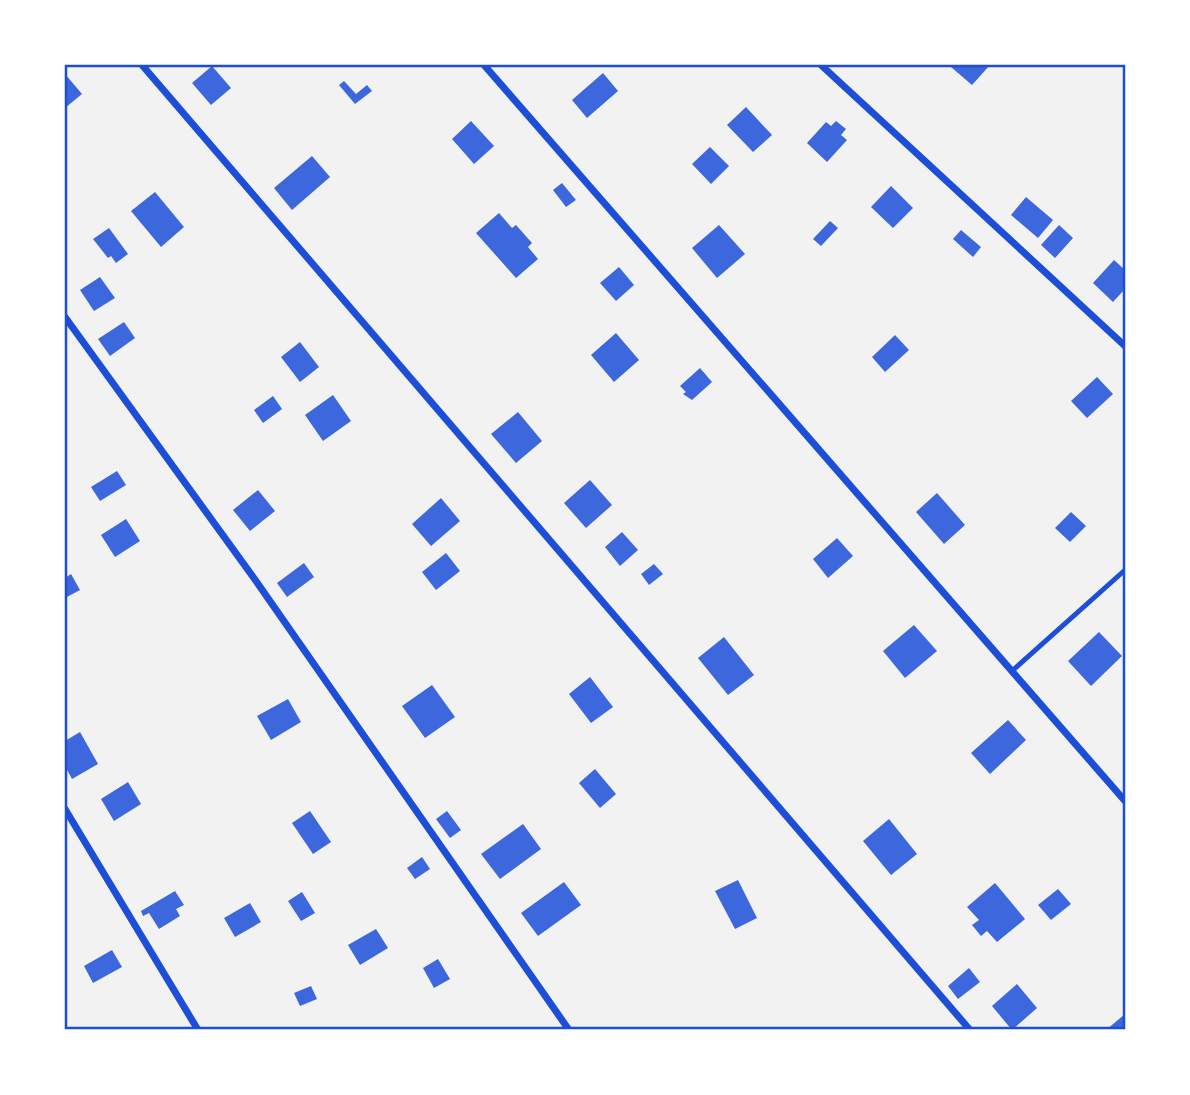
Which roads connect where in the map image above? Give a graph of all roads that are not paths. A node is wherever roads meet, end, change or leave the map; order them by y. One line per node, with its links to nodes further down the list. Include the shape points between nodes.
1 (142, 65): 12 (street)
2 (484, 65): 7 (street)
3 (821, 65): 5 (street)
4 (65, 317): 11 (street, via 256,581)
5 (1125, 346)
6 (1125, 570): 7 (lane)
7 (1012, 671): 8 (street)
8 (1125, 801)
9 (65, 809): 10 (street)
10 (198, 1030)
11 (569, 1030)
12 (970, 1030)

